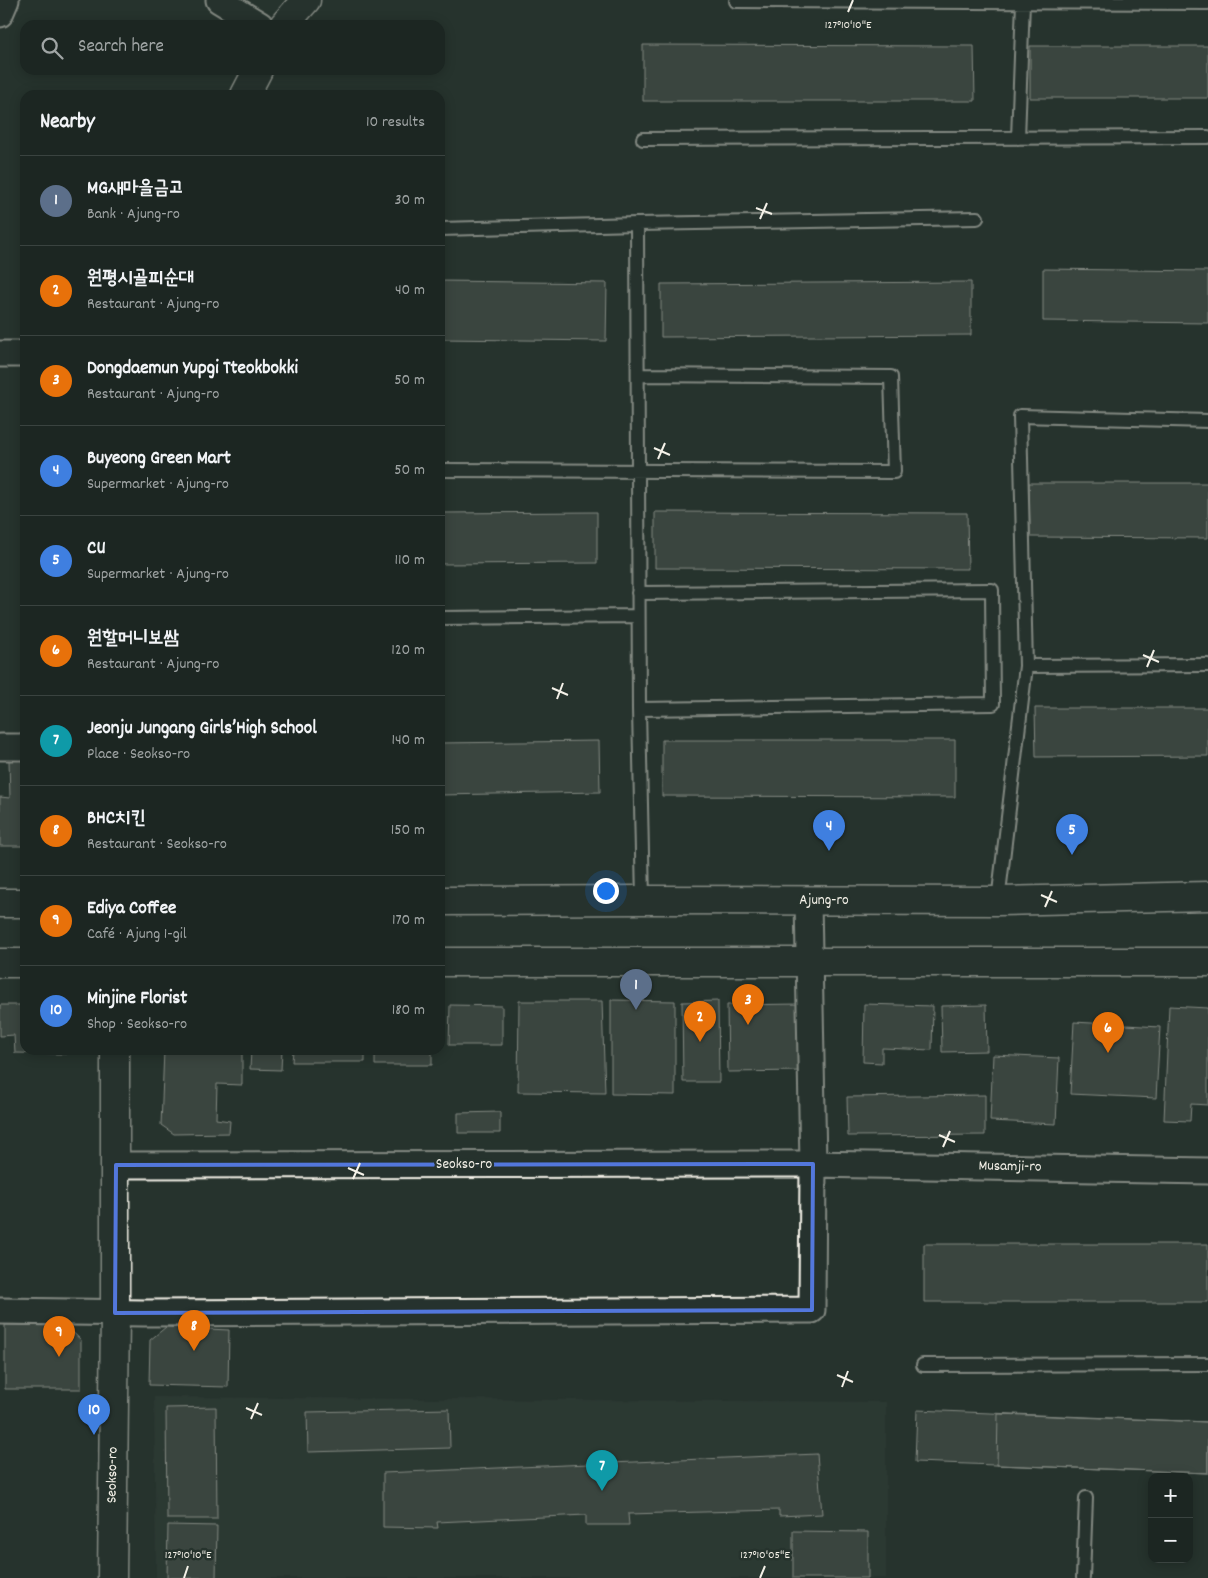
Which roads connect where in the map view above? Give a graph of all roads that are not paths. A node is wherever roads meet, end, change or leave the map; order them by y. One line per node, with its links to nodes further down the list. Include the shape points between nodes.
1 (6, 0): 7 (street)
2 (219, 0): 8 (street)
3 (306, 0): 9 (street)
4 (736, 1): 5 (lane)
5 (1023, 2): 6 (lane); 13 (lane)
6 (1208, 3)
7 (0, 14)
8 (252, 20)
9 (288, 20)
10 (255, 75): 11 (street)
11 (248, 90)
12 (1208, 137): 13 (lane)
13 (1018, 138): 14 (lane)
14 (643, 139)
15 (977, 218): 16 (lane)
16 (637, 224): 17 (lane); 20 (lane)
17 (445, 229)
18 (0, 354): 19 (street)
19 (20, 354)
20 (638, 376): 23 (lane); 23 (lane, via 891,377 894,472)
21 (1208, 421): 28 (lane, via 1020,416)
22 (445, 470): 23 (lane)
23 (638, 471): 24 (lane)
24 (638, 593): 25 (lane); 29 (lane, via 992,590 993,704)
25 (638, 616): 26 (lane); 29 (lane)
26 (445, 618)
27 (1208, 665): 28 (lane)
28 (1026, 666): 36 (lane)
29 (639, 710): 33 (lane)
30 (0, 747): 31 (street)
31 (20, 747)
32 (1208, 896): 36 (street, Ajung-ro)
33 (643, 900): 34 (street, Ajung-ro); 35 (street, Ajung-ro)
34 (445, 901)
35 (808, 901): 36 (street, Ajung-ro); 40 (street)
36 (998, 901)
37 (0, 903): 38 (street)
38 (20, 903)
39 (445, 962): 40 (street)
40 (809, 962): 41 (street); 45 (street)
41 (1208, 962)
42 (0, 963): 43 (street)
43 (20, 963)
44 (116, 1055): 46 (street, Seokso-ro)
45 (813, 1164): 46 (street, Seokso-ro); 47 (street, Musamji-ro); 49 (street, via 812,1310)
46 (116, 1165): 49 (street, Seokso-ro)
47 (1208, 1171)
48 (0, 1311): 49 (street)
49 (115, 1313): 53 (street, Seokso-ro)
50 (1208, 1364): 51 (lane)
51 (923, 1365)
52 (1086, 1498): 54 (lane)
53 (112, 1578)
54 (1083, 1578)

